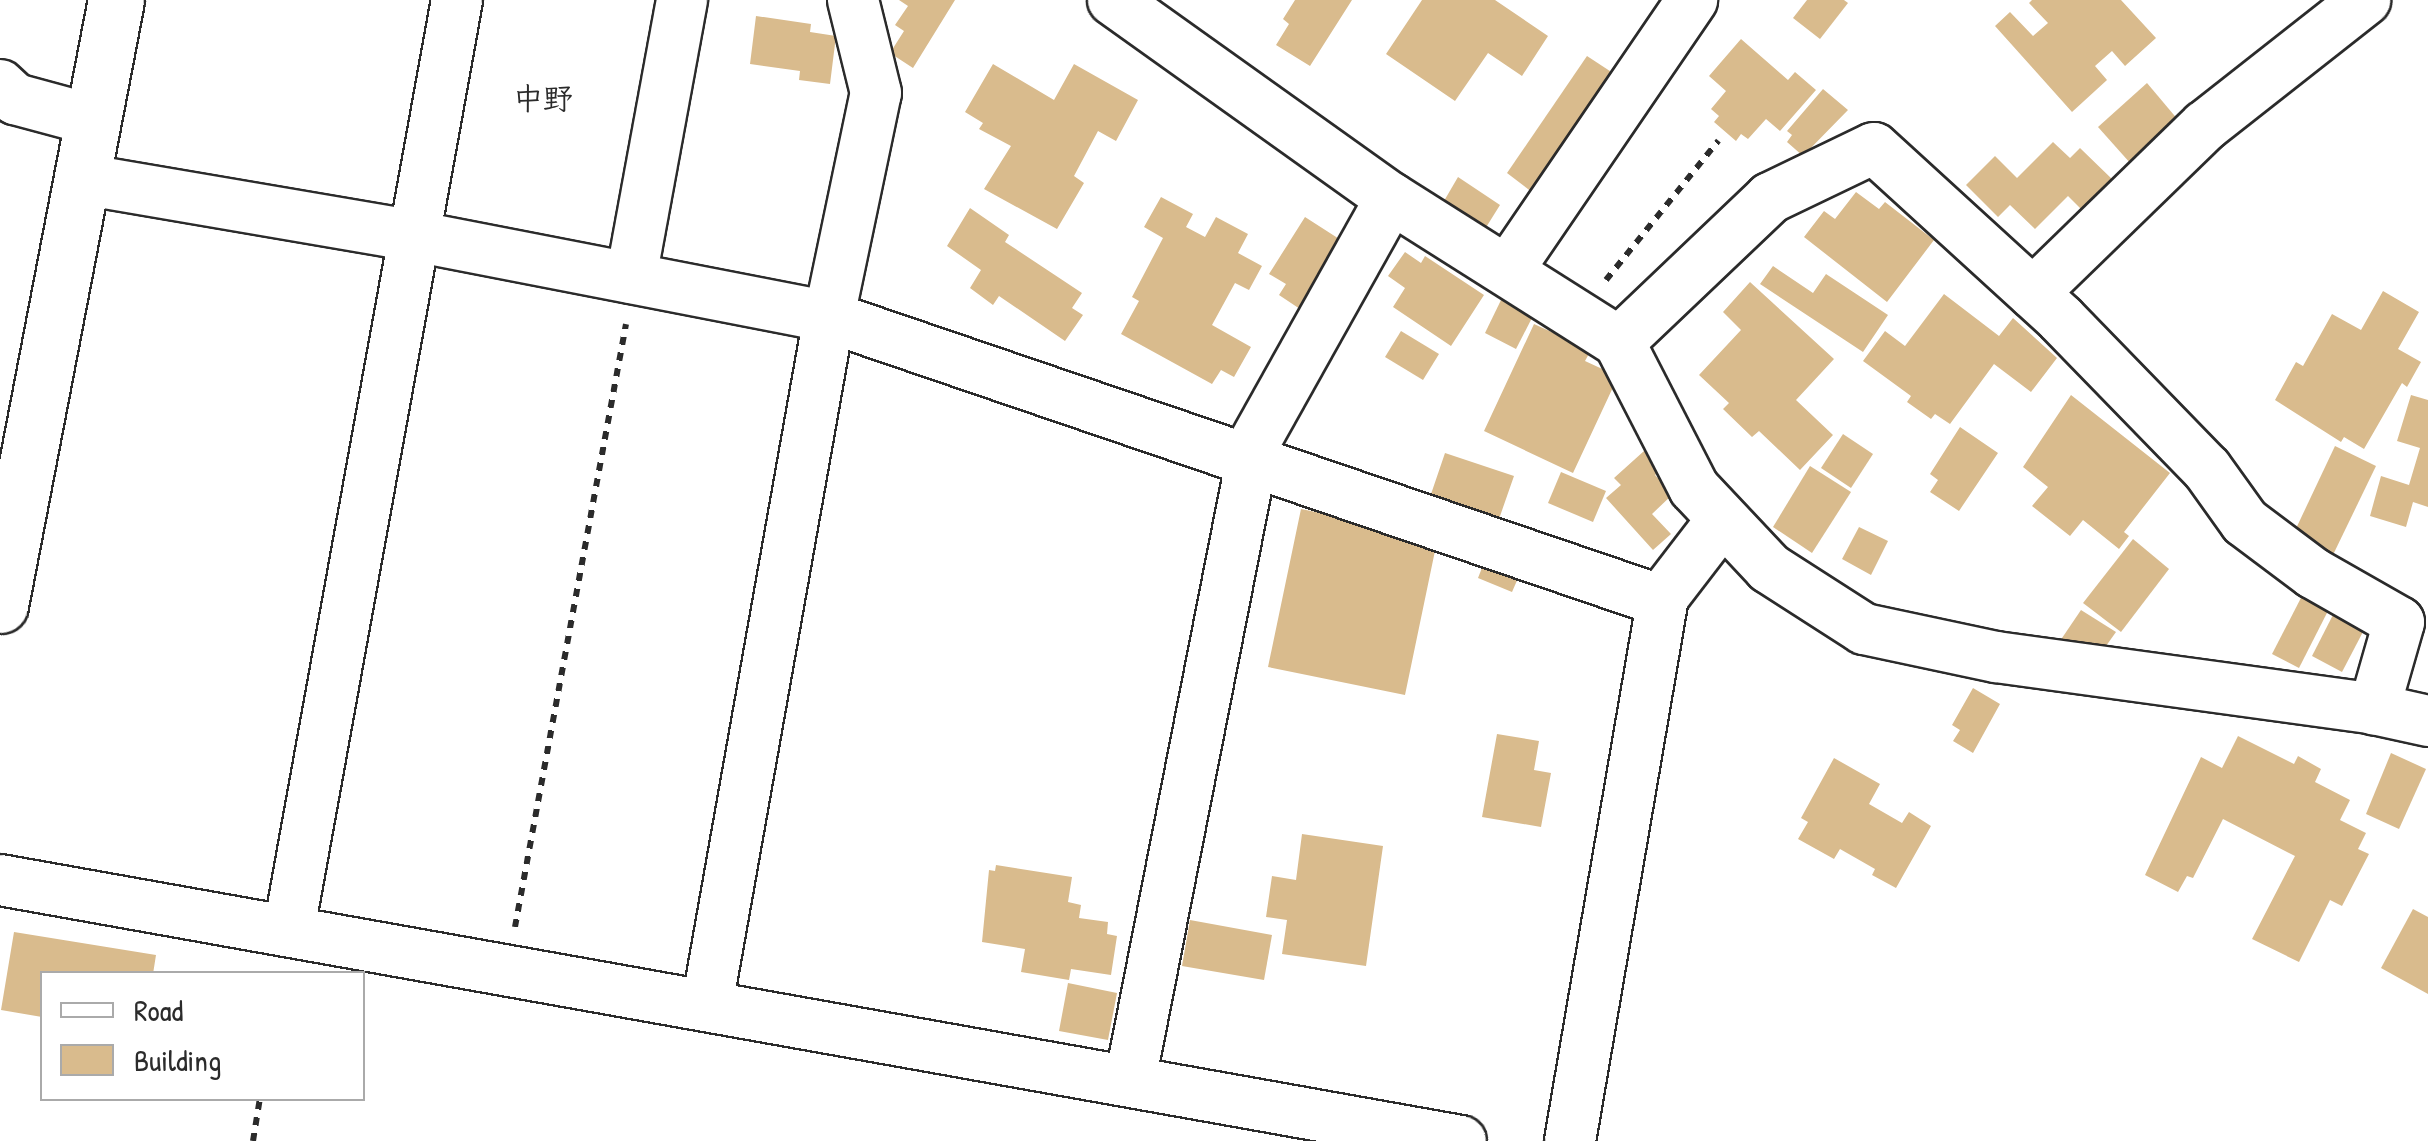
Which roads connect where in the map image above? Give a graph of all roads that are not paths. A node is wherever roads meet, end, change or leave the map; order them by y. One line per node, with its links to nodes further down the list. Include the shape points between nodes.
1 (116, 0): 9 (street)
2 (457, 0): 12 (street)
3 (682, 0): 14 (street)
4 (853, 0): 16 (street, via 876,93)
5 (1113, 0): 11 (street)
6 (1692, 0): 13 (street)
7 (2364, 0): 15 (street, via 2205,126)
8 (0, 85): 9 (street, via 15,99)
9 (93, 120): 10 (street)
10 (82, 179): 12 (street); 21 (street)
11 (1391, 198): 13 (street); 18 (street)
12 (414, 236): 14 (street); 25 (street)
13 (1508, 270): 17 (street)
14 (633, 279): 16 (street)
15 (2033, 294): 17 (street, via 1874,148 1770,198); 22 (street, via 2207,469 2245,522 2398,622)
16 (828, 317): 18 (street); 26 (street)
17 (1619, 342): 19 (street, via 1694,488)
18 (1247, 462): 20 (street); 27 (street)
19 (1722, 520): 20 (street); 22 (street, via 1769,568 1864,629 1996,657)
20 (1662, 601): 29 (street)
21 (0, 605)
22 (2374, 709): 23 (street)
23 (2428, 721)
24 (0, 880): 25 (street)
25 (289, 929): 26 (street)
26 (707, 1005): 27 (street)
27 (1130, 1082): 28 (street)
28 (1461, 1141)
29 (1570, 1141)

